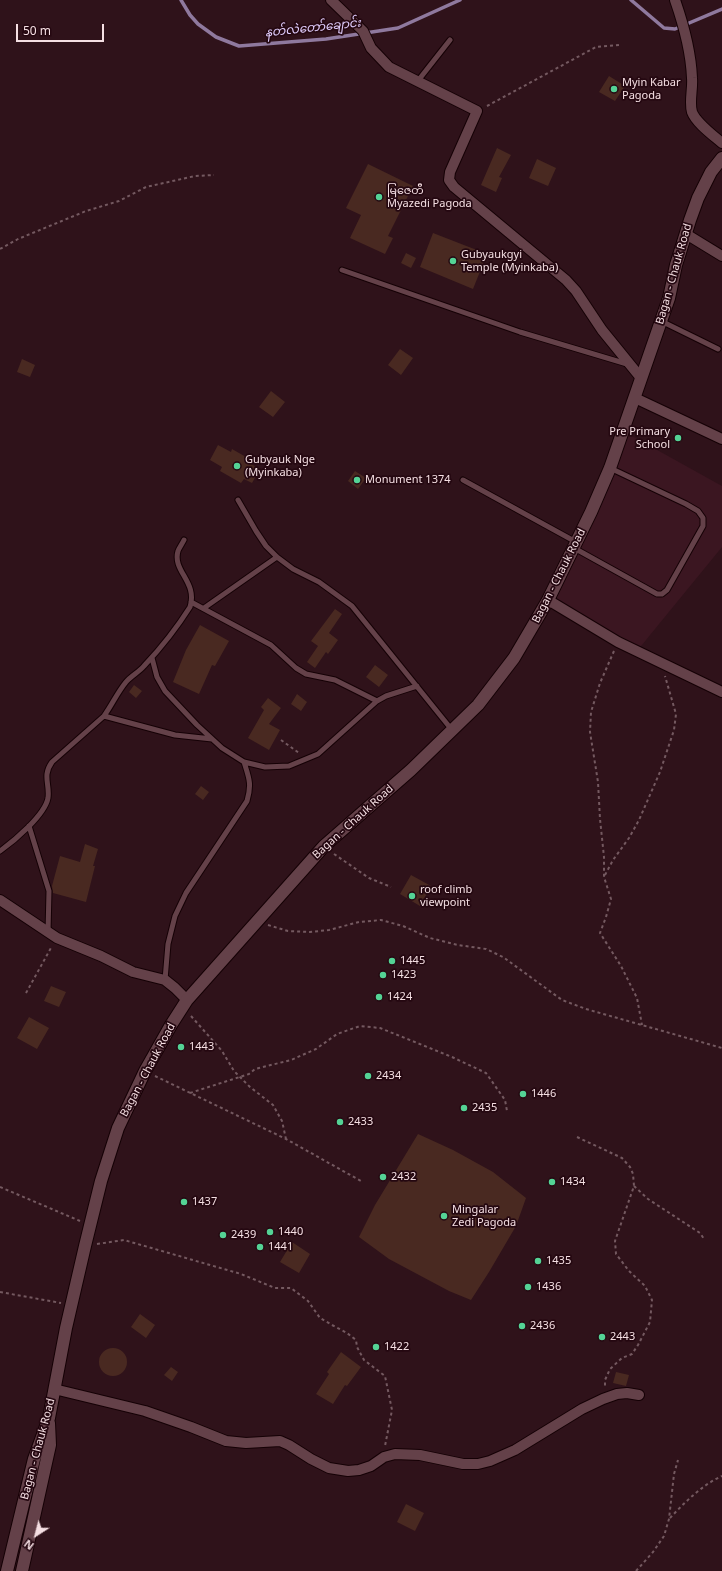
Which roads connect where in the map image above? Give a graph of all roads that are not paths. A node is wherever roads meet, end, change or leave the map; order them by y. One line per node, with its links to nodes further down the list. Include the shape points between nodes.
1 (330, 0): 4 (street, via 363,31 371,48 389,67)
2 (675, 0): 5 (street, via 682,19 692,78 692,112 697,121)
3 (450, 40): 4 (lane)
4 (417, 82): 12 (street, via 477,111 450,172 449,180 454,187 566,280)
5 (722, 144)
6 (722, 158): 7 (main road, Bagan - Chauk Road, via 711,172 698,198)
7 (686, 234): 8 (street); 10 (main road, Bagan - Chauk Road)
8 (722, 256)
9 (342, 270): 12 (lane, via 520,332)
10 (661, 321): 11 (lane); 13 (main road, Bagan - Chauk Road)
11 (718, 349)
12 (630, 364): 13 (street)
13 (642, 378): 14 (main road, Bagan - Chauk Road)
14 (634, 398): 15 (street); 16 (main road, Bagan - Chauk Road)
15 (722, 439)
16 (610, 468): 20 (main road, Bagan - Chauk Road); 20 (lane, via 698,511 703,518 703,526 667,590 662,594 657,594)
17 (463, 480): 20 (lane)
18 (238, 500): 21 (lane, via 256,532)
19 (184, 540): 23 (lane, via 177,559 190,585)
20 (575, 545): 22 (main road, Bagan - Chauk Road)
21 (277, 557): 24 (lane); 26 (lane, via 293,569 319,582 352,606)
22 (548, 600): 27 (street, via 618,642); 30 (main road, Bagan - Chauk Road, via 514,658 478,705)
23 (192, 602): 24 (lane); 25 (lane)
24 (204, 608): 28 (lane, via 271,645 306,674 335,680)
25 (152, 658): 29 (lane, via 118,692); 31 (lane, via 157,677 165,691)
26 (417, 686): 28 (lane); 30 (lane)
27 (722, 692)
28 (377, 701): 32 (lane, via 318,754 289,766 265,767)
29 (104, 716): 31 (lane, via 174,735); 33 (lane, via 49,766 46,777 47,803)
30 (452, 730): 38 (main road, Bagan - Chauk Road, via 411,770 324,846)
31 (212, 739): 32 (lane)
32 (244, 762): 37 (lane, via 250,780 247,801 186,893 178,910 168,944)
33 (29, 826): 34 (lane); 36 (lane, via 49,891)
34 (0, 851)
35 (0, 900): 36 (street)
36 (52, 936): 37 (street, via 133,972)
37 (165, 980): 38 (street, via 175,988)
38 (185, 1004): 39 (main road, Bagan - Chauk Road, via 145,1071 118,1128 101,1181)
39 (54, 1389): 40 (street, via 145,1411 226,1441 284,1443 320,1464 343,1471 359,1470 395,1454 413,1454 470,1464 490,1461 515,1450 603,1399 617,1394); 41 (main road, Bagan - Chauk Road)
40 (639, 1395)
41 (49, 1418): 42 (main road, Bagan - Chauk Road, via 34,1459); 43 (main road, via 50,1445)
42 (14, 1543): 44 (main road); 45 (main road, Bagan - Chauk Road)
43 (28, 1545): 46 (main road); 47 (main road)
44 (0, 1564)
45 (7, 1571)
46 (22, 1571)
47 (30, 1571)

